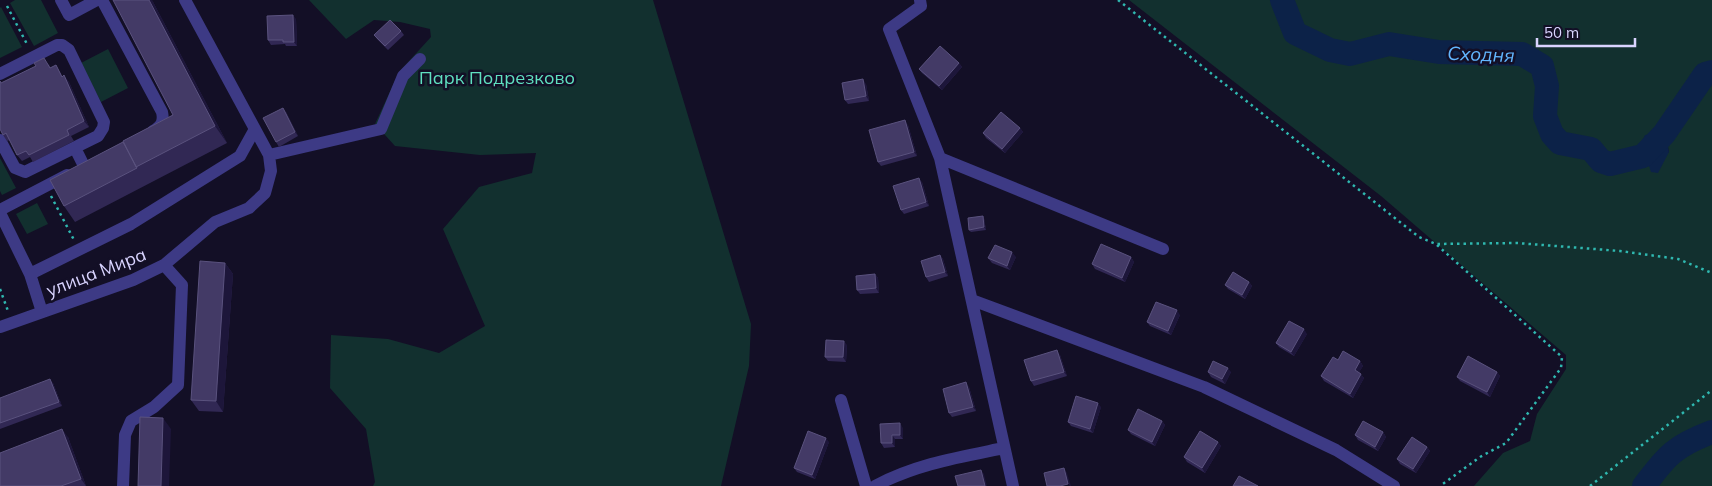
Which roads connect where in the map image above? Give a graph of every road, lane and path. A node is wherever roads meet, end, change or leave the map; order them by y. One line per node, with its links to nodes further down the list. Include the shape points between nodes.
1 (61, 0): 2 (street, via 69,15)
2 (97, 0)
3 (102, 0): 12 (street, via 164,118 161,125)
4 (185, 0): 11 (street)
5 (920, 0): 16 (street, via 921,6 890,29)
6 (1118, 0): 19 (path, via 1419,237)
7 (7, 6): 8 (path)
8 (34, 57): 10 (street); 14 (street, via 57,45 66,47 102,116 101,132)
9 (420, 59): 15 (street, via 403,76 381,129)
10 (0, 74)
11 (255, 129): 15 (street); 21 (street, via 240,156 131,224)
12 (140, 137)
13 (0, 140): 14 (street, via 15,168 25,172)
14 (75, 148): 17 (street, via 88,164)
15 (268, 155): 22 (street, улица Мира, via 271,171 265,193 249,208 215,222)
16 (940, 158): 20 (street); 26 (street)
17 (46, 186): 18 (street); 21 (path)
18 (0, 211): 24 (street)
19 (1436, 244): 23 (path, via 1517,243 1620,251 1678,259); 37 (path, via 1562,357 1561,368 1506,443 1480,456)
20 (1163, 249)
21 (79, 250): 24 (street)
22 (164, 265): 27 (street, улица Мира, via 133,280); 32 (street, via 182,284 178,385 154,407 131,421 126,436)
23 (1712, 273)
24 (30, 274): 27 (street)
25 (0, 289): 28 (path)
26 (972, 300): 31 (street); 36 (street, via 1204,386 1336,450)
27 (42, 312): 28 (street, улица Мира)
28 (6, 325)
29 (1712, 390): 38 (path)
30 (841, 400): 33 (street)
31 (1004, 448): 34 (street, via 927,464); 35 (street)
32 (123, 486)
33 (866, 486)
34 (876, 486)
35 (1013, 486)
36 (1394, 486)
37 (1440, 486)
38 (1590, 486)

